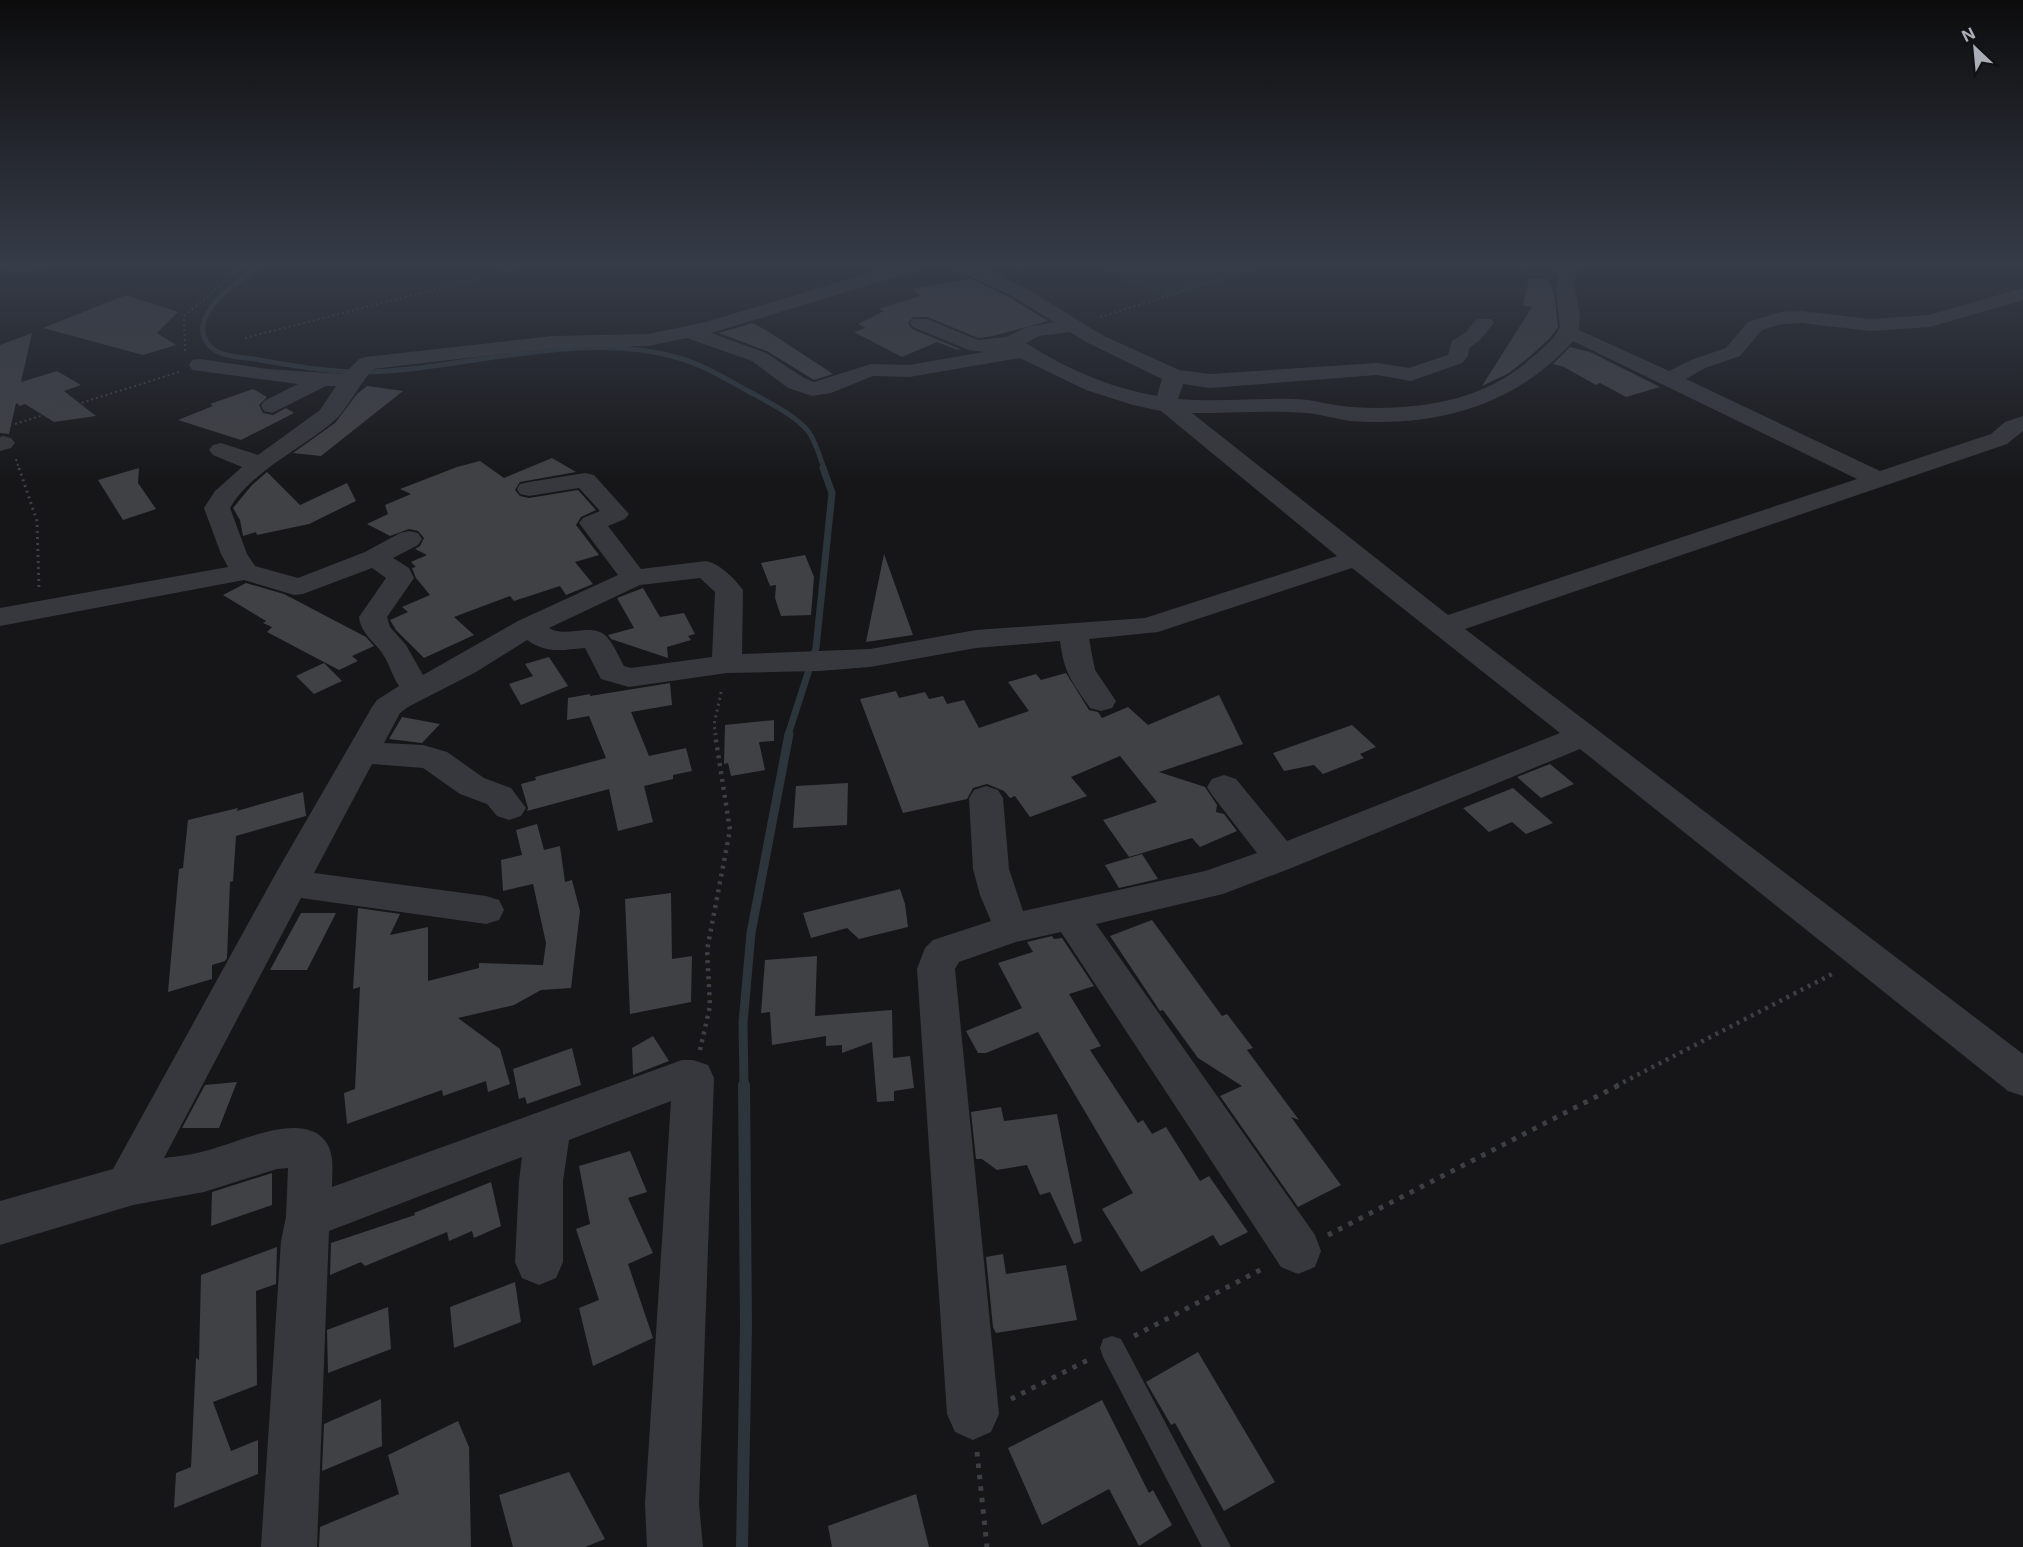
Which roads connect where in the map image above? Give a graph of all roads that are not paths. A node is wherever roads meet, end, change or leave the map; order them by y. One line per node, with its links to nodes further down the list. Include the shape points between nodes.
1 (656, 338): 12 (street, via 522,345 366,363)
2 (706, 338): 10 (street, via 759,357 796,383 812,389 871,370 909,371)
3 (957, 338): 10 (street, via 976,346)
4 (1026, 338): 10 (street)
5 (1094, 338): 13 (street)
6 (1470, 338): 13 (street, via 1459,345 1455,359 1411,375 1377,369 1210,381)
7 (1563, 338): 16 (street, via 1516,382 1484,398 1450,408 1350,414 1310,406)
8 (1584, 338): 14 (street)
9 (1745, 338): 14 (street, via 1733,352)
10 (1017, 347): 16 (street, via 1099,389)
11 (200, 365): 15 (street)
12 (356, 374): 15 (street); 20 (street, via 328,415)
13 (1174, 376): 16 (street)
14 (1669, 379): 21 (street)
15 (321, 380): 17 (street)
16 (1167, 404): 25 (street)
17 (272, 406)
18 (2023, 423): 21 (street, via 1999,439)
19 (221, 450): 20 (street, via 250,462)
20 (262, 462): 26 (street, via 224,496 217,508)
21 (1879, 480): 29 (street)
22 (529, 489): 27 (street, via 585,480 616,514 592,523)
23 (409, 539): 24 (street)
24 (374, 558): 26 (street, via 294,587); 33 (street, via 400,578 373,617 373,624 395,650)
25 (1356, 558): 29 (street); 31 (street, via 1148,626)
26 (245, 572): 28 (street)
27 (634, 578): 30 (street); 32 (street, via 706,569 729,590)
28 (0, 617)
29 (1444, 626): 35 (street)
30 (528, 627): 32 (street, via 550,642 584,638 596,642 612,672 629,678); 33 (street)
31 (1072, 633): 32 (street, via 976,639 870,658); 34 (street, via 1076,659)
32 (727, 664)
33 (417, 688): 36 (street, via 388,707)
34 (1101, 701)
35 (1583, 736): 40 (street); 45 (street)
36 (362, 752): 39 (street, via 435,760 472,786 500,796); 41 (street)
37 (1224, 788): 40 (street)
38 (986, 798): 44 (street, via 992,878)
39 (509, 808)
40 (1281, 858): 43 (street, via 1210,884)
41 (289, 883): 42 (street); 47 (street, via 135,1169)
42 (486, 910)
43 (1070, 916): 44 (street); 50 (street)
44 (1013, 928): 53 (street, via 946,951 936,969)
45 (2023, 1078)
46 (545, 1128): 48 (street); 51 (street); 55 (street, via 682,1078 693,1078 672,1492)
47 (133, 1184): 48 (street, via 204,1172 277,1149 301,1147 310,1156); 49 (street)
48 (309, 1217): 54 (street, via 304,1241)
49 (0, 1222)
50 (1298, 1251)
51 (539, 1262)
52 (1112, 1348): 56 (lane)
53 (973, 1414)
54 (289, 1547)
55 (675, 1547)
56 (1217, 1547)

